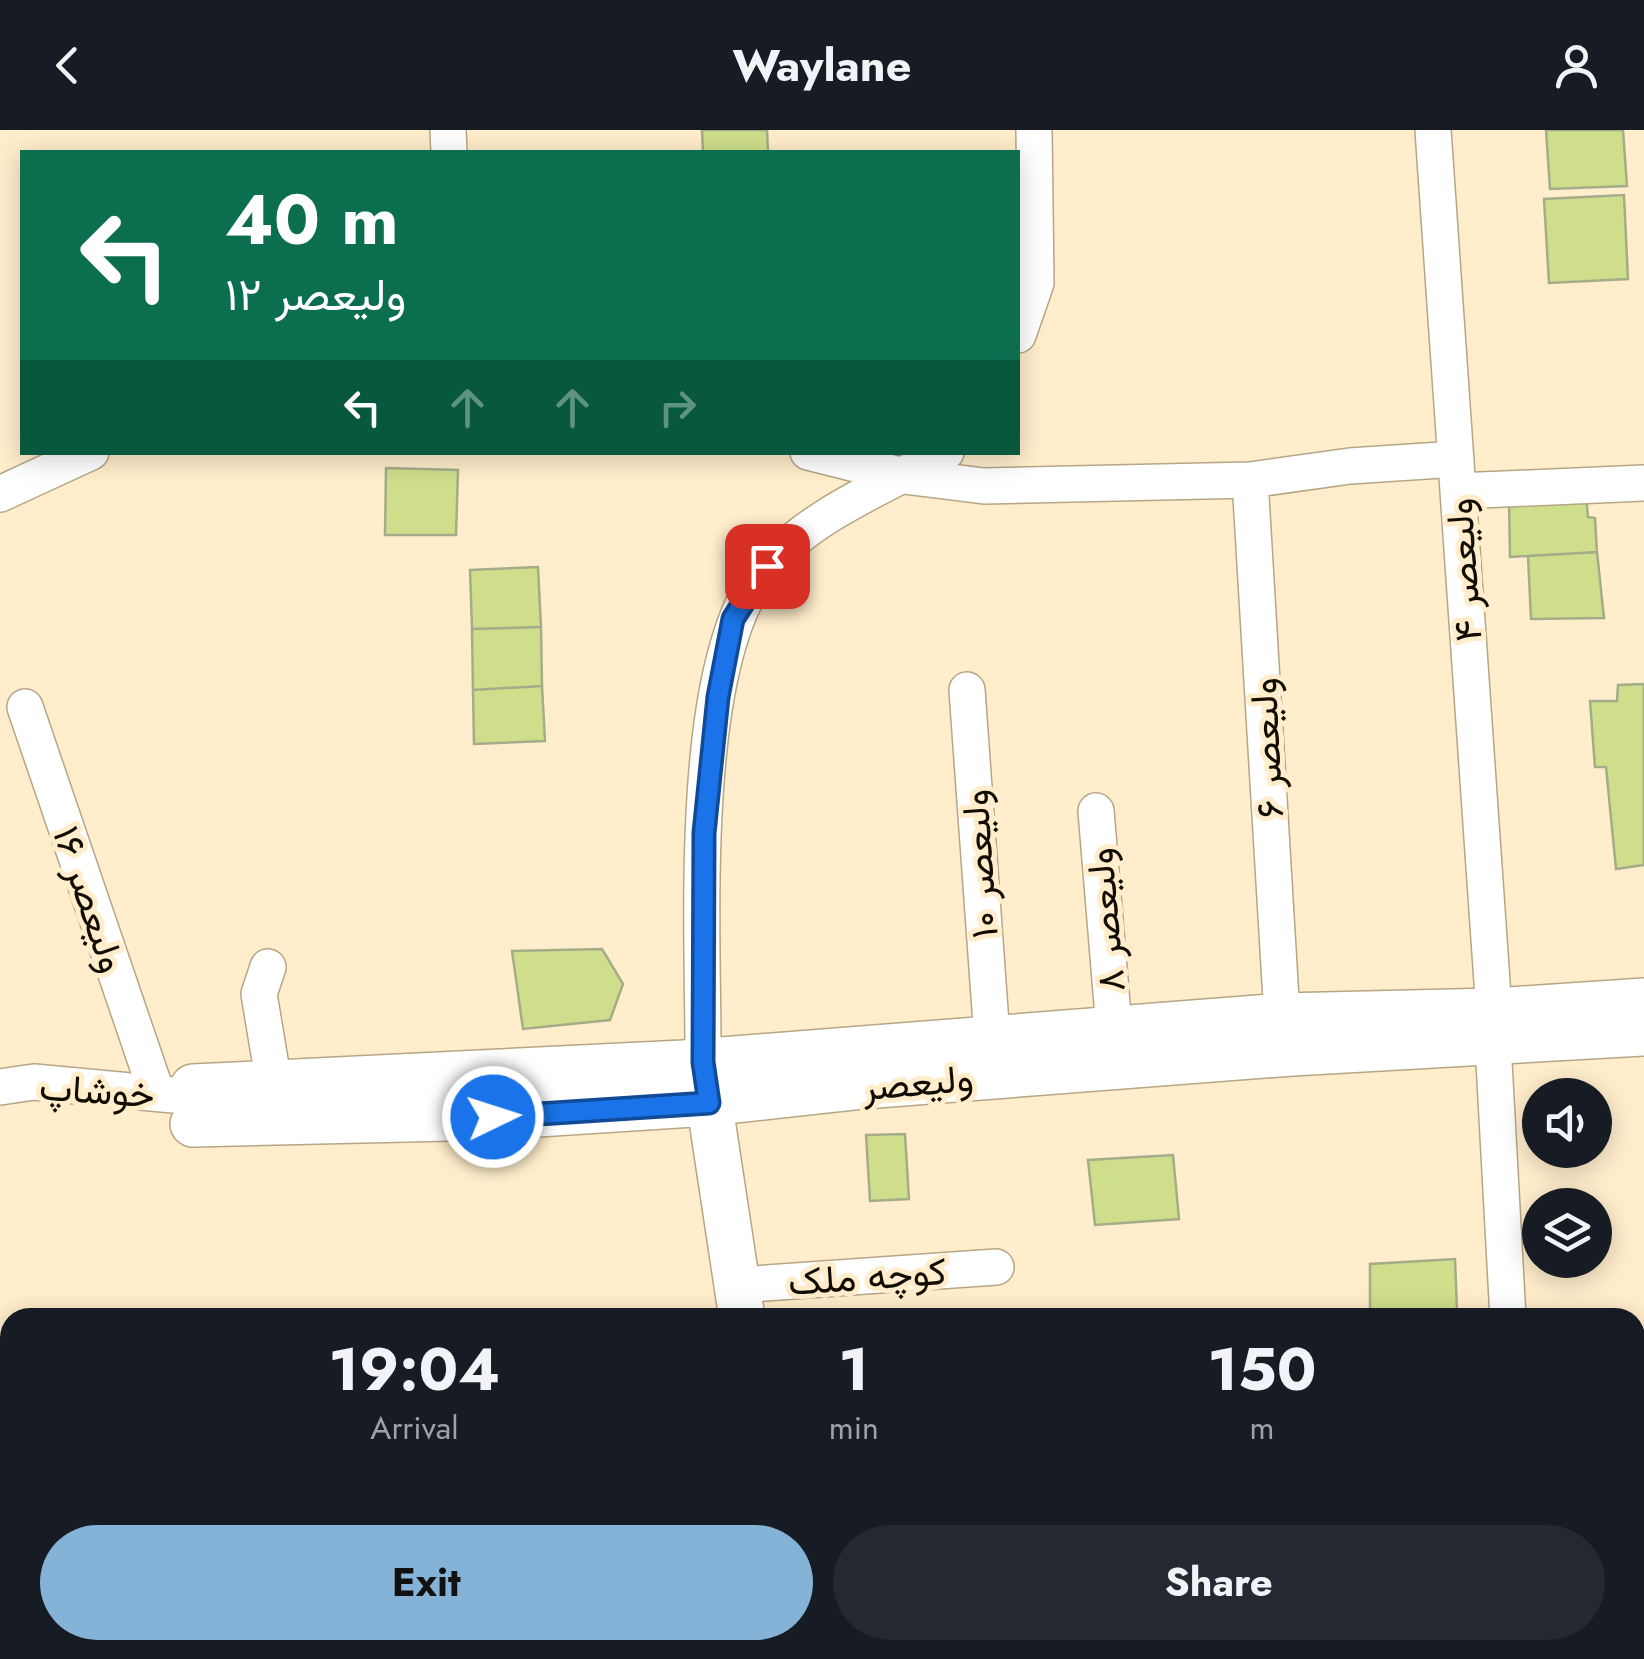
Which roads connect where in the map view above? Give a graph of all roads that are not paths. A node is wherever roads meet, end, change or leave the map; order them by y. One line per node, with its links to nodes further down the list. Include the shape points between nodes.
1 (1034, 130): 3 (street, via 1036,284)
2 (1433, 130): 7 (street, ولیعصر ۴)
3 (1020, 329)
4 (84, 455): 11 (street)
5 (820, 455): 8 (street)
6 (941, 455): 8 (street)
7 (1457, 475): 9 (street, via 1350,466); 10 (street); 19 (street, ولیعصر ۴)
8 (904, 476): 9 (street, via 984,486); 22 (street, via 816,524 767,566 733,619 705,800)
9 (1250, 480): 17 (street, ولیعصر ۶)
10 (1644, 483)
11 (0, 494)
12 (966, 690): 21 (street, ولیعصر ۱۰)
13 (25, 707): 25 (street, ولیعصر ۱۶)
14 (1096, 812): 18 (street, ولیعصر ۸)
15 (268, 967): 23 (street, via 259,994)
16 (1644, 1001): 19 (main road, ولیعصر)
17 (1282, 1016): 18 (main road, ولیعصر); 19 (main road, ولیعصر)
18 (1114, 1028): 21 (main road, ولیعصر)
19 (1493, 1028): 20 (main road, ولیعصر); 22 (main road, ولیعصر, via 1292,1052 864,1086); 28 (street, ولیعصر ۴)
20 (1644, 1033)
21 (992, 1038): 22 (main road, ولیعصر)
22 (706, 1083): 23 (main road, ولیعصر); 25 (main road, ولیعصر, via 493,1117); 27 (main road)
23 (274, 1084): 25 (main road, ولیعصر)
24 (0, 1087): 25 (street, خوشاپ, via 34,1082)
25 (184, 1101)
26 (996, 1267): 27 (street, کوچه ملک)
27 (740, 1301)
28 (1507, 1308)

